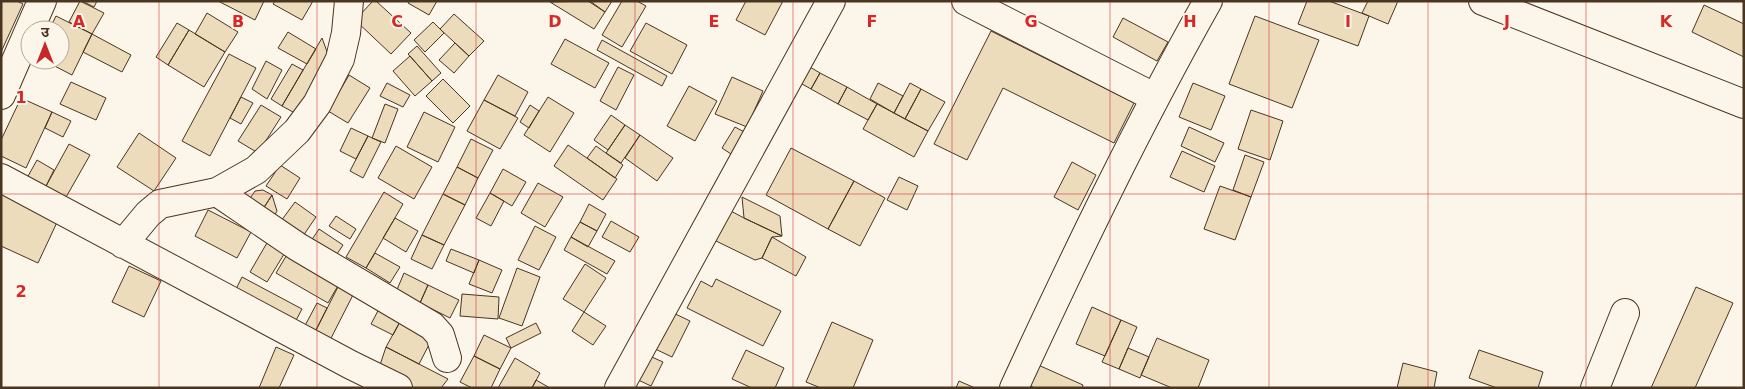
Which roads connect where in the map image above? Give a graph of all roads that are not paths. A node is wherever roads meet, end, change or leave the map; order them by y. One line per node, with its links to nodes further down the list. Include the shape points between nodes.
1 (42, 1): 7 (street)
2 (349, 1): 11 (street, via 340,59 312,111 297,132 256,170)
3 (832, 1): 16 (street)
4 (966, 1): 8 (street)
5 (1208, 1): 8 (street)
6 (1483, 1): 9 (street)
7 (1, 95)
8 (1154, 97): 17 (street)
9 (1744, 104)
10 (1, 178): 12 (street)
11 (217, 192): 12 (street, via 160,204); 14 (street, via 298,246 432,326 440,335)
12 (123, 244): 15 (street)
13 (1625, 313): 18 (street)
14 (447, 358)
15 (398, 388)
16 (619, 388)
17 (1014, 388)
18 (1595, 388)

